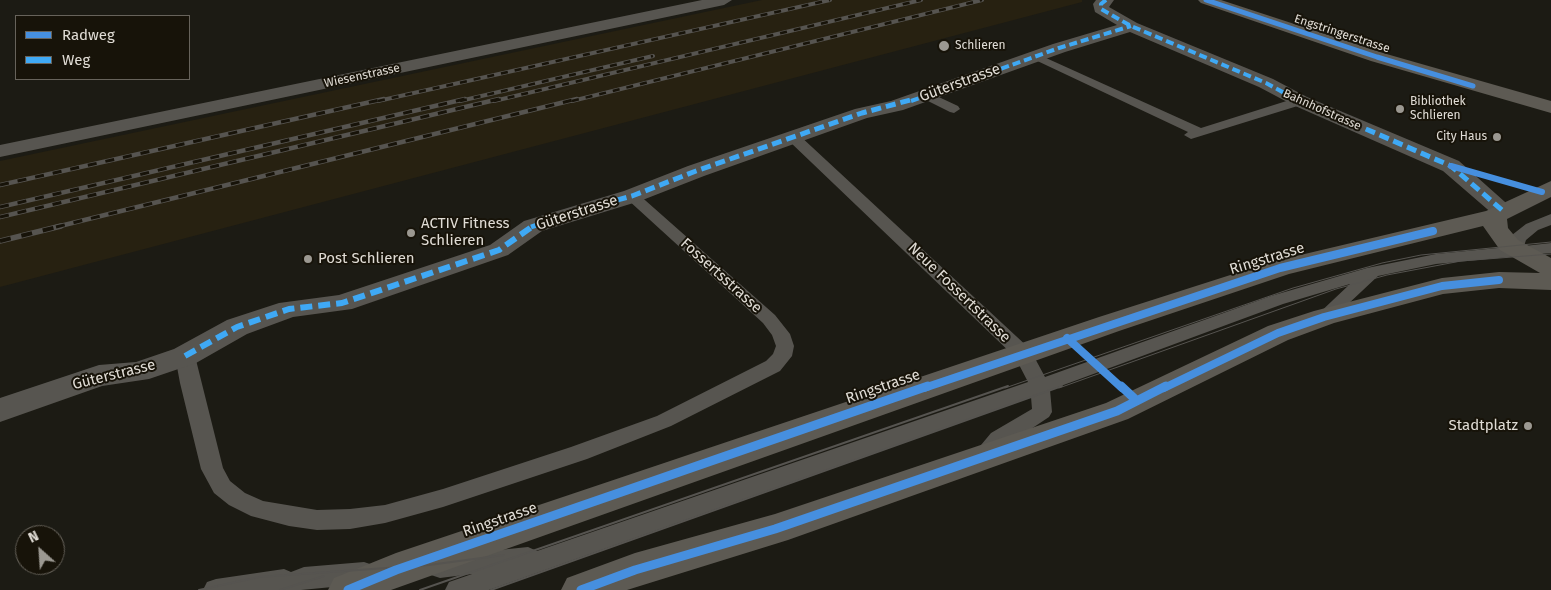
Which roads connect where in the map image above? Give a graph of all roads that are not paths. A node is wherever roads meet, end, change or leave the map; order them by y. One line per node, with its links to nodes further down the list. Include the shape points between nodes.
1 (724, 0): 13 (street, Wiesenstrasse)
2 (1106, 0): 4 (street, Bahnhofstrasse, via 1101,9)
3 (1206, 0): 6 (main road, Engstringerstrasse, via 1377,58)
4 (1131, 26): 5 (street, Güterstrasse); 8 (street, Bahnhofstrasse, via 1266,83)
5 (1035, 56): 7 (street, Güterstrasse); 8 (lane, via 1196,134)
6 (1473, 86): 9 (main road, Engstringerstrasse); 11 (main road, Engstringerstrasse)
7 (928, 96): 10 (lane); 12 (street, Güterstrasse, via 862,113)
8 (1300, 101): 16 (street, Bahnhofstrasse, via 1451,166)
9 (1551, 108)
10 (954, 109)
11 (1551, 113)
12 (794, 138): 15 (street, Güterstrasse); 24 (lane, Neue Fossertstrasse)
13 (0, 152)
14 (1551, 188): 16 (main road, Ringstrasse)
15 (632, 196): 25 (street, Güterstrasse, via 533,226 499,250 342,304 289,309 237,327); 25 (lane, Fossertsstrasse, via 750,302 781,334 785,346 782,356 773,366 664,422 570,456 414,507 350,519 317,520 259,508 237,499 222,487 212,468)
16 (1498, 213): 19 (main road, via 1496,229); 24 (main road, Ringstrasse, via 1280,268)
17 (1551, 219): 19 (lane, via 1532,227 1518,238)
18 (1551, 248): 19 (lane)
19 (1516, 250): 20 (main road); 21 (lane, via 1436,259)
20 (1551, 270)
21 (1373, 272): 23 (lane); 26 (lane, via 1277,300)
22 (1551, 282): 23 (main road, via 1499,280 1442,286)
23 (1324, 317): 28 (main road, via 1278,333 1117,411)
24 (1023, 353): 26 (lane, Neue Fossertstrasse); 30 (main road, Ringstrasse)
25 (185, 356): 27 (street, Güterstrasse, via 138,372 99,376)
26 (1040, 386): 28 (lane, Neue Fossertstrasse, via 1042,412 999,439); 29 (lane)
27 (0, 410)
28 (983, 458): 36 (main road, via 775,529 635,570)
29 (556, 554): 30 (lane); 35 (lane)
30 (396, 570): 31 (lane); 34 (main road, Ringstrasse)
31 (304, 578): 32 (lane); 33 (lane)
32 (216, 590)
33 (270, 590)
34 (348, 590)
35 (458, 590)
36 (581, 590)

